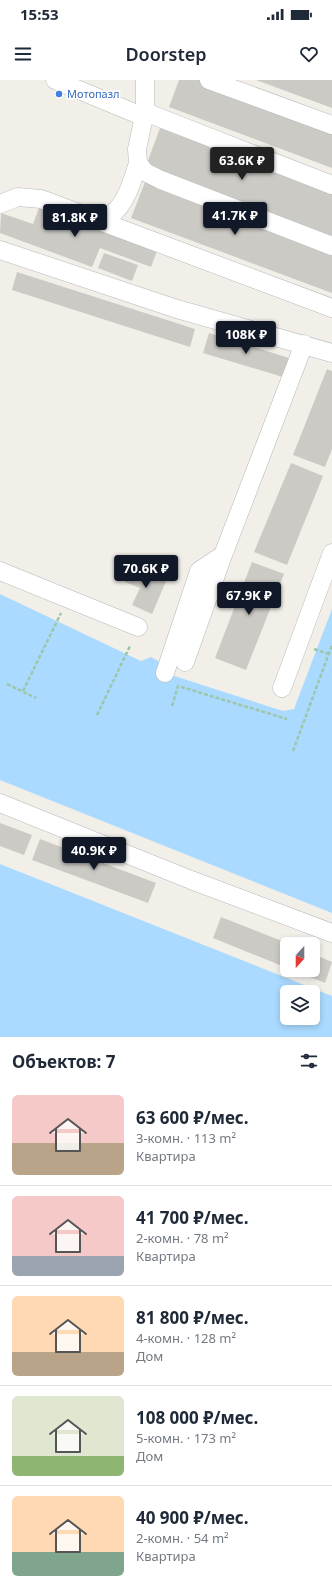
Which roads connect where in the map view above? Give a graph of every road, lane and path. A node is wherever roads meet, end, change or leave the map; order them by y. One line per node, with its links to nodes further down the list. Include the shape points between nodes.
1 (56, 80): 4 (lane)
2 (145, 80): 4 (lane)
3 (209, 80): 5 (lane)
4 (145, 114): 6 (lane, via 137,149); 7 (lane)
5 (332, 125)
6 (138, 163): 9 (lane, via 129,191 120,208); 10 (lane, via 145,172 161,180)
7 (332, 185)
8 (0, 204): 9 (lane, via 18,197 41,199)
9 (102, 221): 12 (lane)
10 (332, 246)
11 (0, 250): 13 (lane, via 177,309)
12 (332, 308)
13 (304, 344): 14 (lane); 16 (lane)
14 (332, 353)
15 (332, 553): 27 (lane)
16 (223, 555): 24 (lane); 25 (lane, via 199,571)
17 (0, 571): 18 (lane)
18 (68, 598): 19 (lane); 28 (path)
19 (138, 626)
20 (332, 645): 23 (path)
21 (130, 646): 31 (path)
22 (313, 648): 23 (path)
23 (329, 654): 33 (path)
24 (185, 662)
25 (165, 673)
26 (7, 684): 28 (path)
27 (282, 688)
28 (23, 691): 29 (path)
29 (36, 698)
30 (172, 706): 32 (path, via 178,686)
31 (96, 715)
32 (287, 719)
33 (293, 751)
34 (0, 803): 35 (lane, via 191,880)
35 (332, 933)

